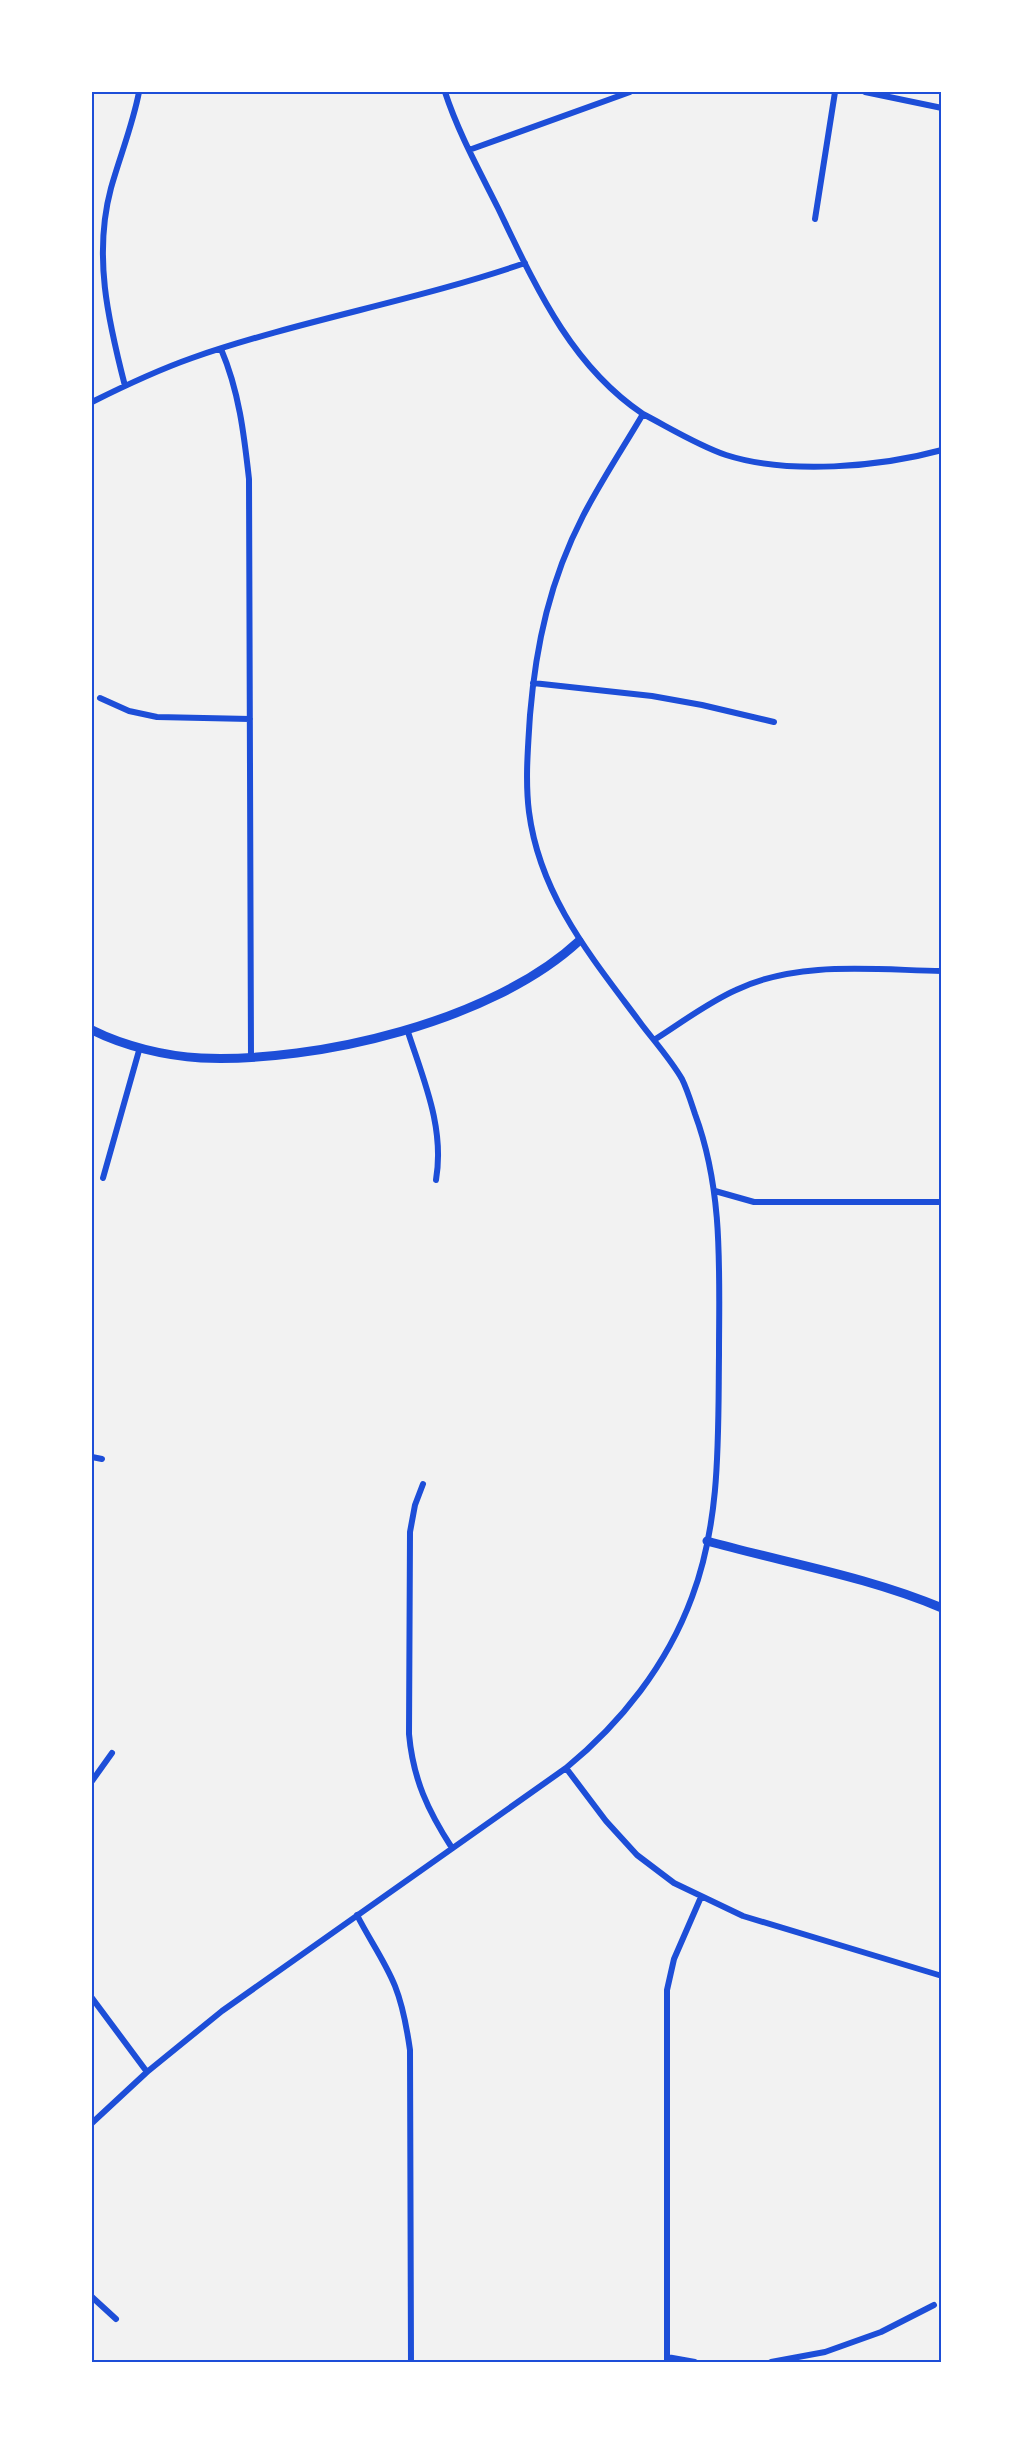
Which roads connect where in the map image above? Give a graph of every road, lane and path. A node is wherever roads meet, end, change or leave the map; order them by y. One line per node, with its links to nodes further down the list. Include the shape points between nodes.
1 (139, 92): 11 (street, via 110,189 102,261 105,300)
2 (445, 92): 7 (street)
3 (630, 92): 7 (street)
4 (835, 92): 8 (street)
5 (864, 92): 6 (street)
6 (942, 108)
7 (469, 150): 9 (street)
8 (815, 219)
9 (525, 263): 10 (street, via 450,288); 13 (street, via 544,303 576,350 620,398)
10 (220, 350): 11 (street); 17 (street, via 232,375 241,411 249,479)
11 (125, 386): 12 (street)
12 (92, 402)
13 (643, 414): 14 (street, via 709,448 766,464 864,464); 15 (street, via 564,556 542,626)
14 (942, 450)
15 (533, 683): 18 (street, via 662,698); 19 (street, via 527,781 533,837 560,910)
16 (100, 698): 17 (street, via 129,711 157,717)
17 (250, 719): 25 (street)
18 (774, 722)
19 (579, 941): 21 (street, via 557,961 521,982); 23 (street)
20 (942, 971): 23 (street, via 836,970 797,972 763,980 737,989)
21 (407, 1029): 25 (street, via 328,1050); 27 (street, via 435,1115 439,1137)
22 (92, 1030): 24 (street)
23 (654, 1040): 28 (street, via 682,1079 701,1131)
24 (140, 1047): 25 (street, via 200,1058); 26 (street)
25 (251, 1058)
26 (104, 1178)
27 (436, 1180)
28 (715, 1191): 29 (street, via 754,1202); 33 (street, via 719,1239 718,1462 715,1506)
29 (942, 1202)
30 (92, 1457): 31 (street)
31 (102, 1459)
32 (423, 1484): 38 (street, via 410,1532 409,1734 419,1788)
33 (707, 1541): 34 (street, via 886,1586); 36 (street, via 691,1602 670,1645 641,1691 611,1727)
34 (942, 1608)
35 (112, 1753): 37 (street)
36 (566, 1768): 38 (street); 39 (street, via 637,1855 674,1883)
37 (92, 1781)
38 (452, 1848): 40 (street)
39 (701, 1897): 41 (street, via 743,1916); 48 (street, via 674,1959 667,1990)
40 (357, 1915): 43 (street, via 222,2011); 49 (street, via 395,1986 410,2050)
41 (942, 1976)
42 (92, 1998): 43 (street)
43 (147, 2072): 44 (street)
44 (92, 2123)
45 (92, 2297): 47 (street)
46 (934, 2305): 51 (street, via 881,2332 825,2352)
47 (116, 2319)
48 (667, 2360): 50 (street)
49 (411, 2362)
50 (695, 2362)
51 (771, 2362)

